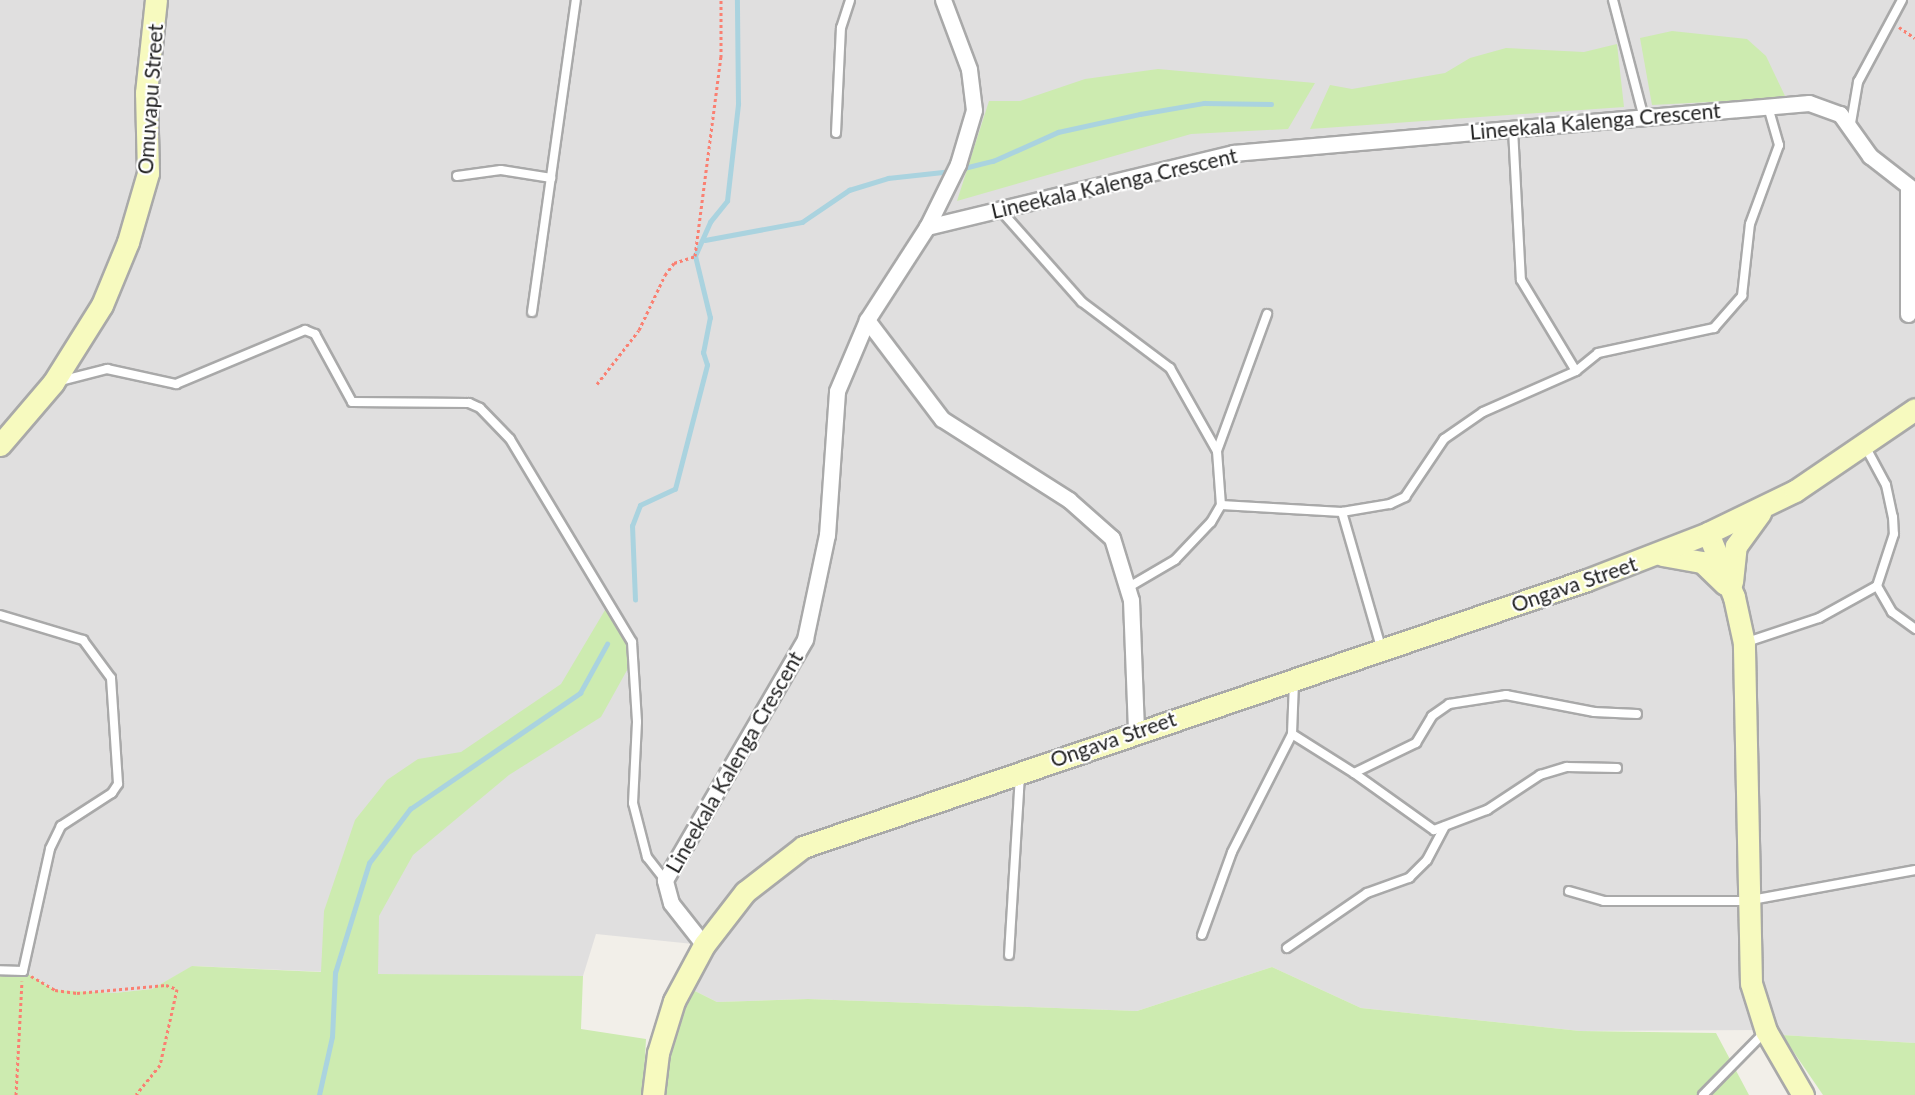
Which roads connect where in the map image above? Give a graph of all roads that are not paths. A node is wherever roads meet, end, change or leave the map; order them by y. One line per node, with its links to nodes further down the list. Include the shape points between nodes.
1 (156, 0): 22 (street, Omuvapu Street, via 146,93 148,173 102,305)
2 (576, 0): 13 (lane)
3 (850, 0): 11 (lane, via 840,28)
4 (943, 0): 16 (street, via 969,69 974,110 958,164)
5 (1613, 0): 8 (lane)
6 (1902, 0): 9 (lane, via 1858,82)
7 (1768, 107): 8 (street, Lineekala Kalenga Crescent); 9 (street, Lineekala Kalenga Crescent, via 1809,103); 21 (lane, via 1779,145 1750,224 1746,277 1738,304 1723,322 1701,334 1631,342 1598,353)
8 (1643, 114): 10 (street, Lineekala Kalenga Crescent)
9 (1851, 123): 14 (street, via 1870,156)
10 (1513, 129): 15 (street, Lineekala Kalenga Crescent, via 1196,159); 21 (lane, via 1521,280)
11 (836, 133)
12 (457, 176): 13 (lane, via 501,170)
13 (550, 178): 17 (lane)
14 (1912, 190): 19 (street)
15 (1002, 212): 16 (street, Lineekala Kalenga Crescent, via 958,216); 26 (lane, via 1082,302 1170,368)
16 (927, 227): 20 (street, Lineekala Kalenga Crescent)
17 (532, 312)
18 (1267, 314): 26 (lane)
19 (1908, 314)
20 (867, 320): 33 (street, via 947,423 1102,526 1118,548); 48 (street, Lineekala Kalenga Crescent, via 837,391 827,535 805,639)
21 (1576, 371): 29 (lane, via 1458,426 1405,497)
22 (53, 383): 24 (street, Omuvapu Street); 48 (lane, via 107,369 176,384 305,330 315,334 352,402 469,403 480,408 510,439 632,642 637,711 633,803 647,856)
23 (1915, 409): 25 (street, Ongava Street)
24 (0, 445)
25 (1866, 446): 28 (street, Ongava Street); 32 (lane, via 1886,485 1893,517 1894,534)
26 (1217, 451): 27 (lane)
27 (1221, 505): 29 (lane); 33 (lane, via 1185,551)
28 (1764, 508): 30 (street, Ongava Street); 34 (street, via 1736,546)
29 (1342, 512): 38 (lane)
30 (1708, 533): 31 (street, Ongava Street); 34 (street)
31 (1657, 555): 34 (street, via 1702,562); 38 (street, Ongava Street)
32 (1877, 586): 36 (lane, via 1892,612); 37 (lane, via 1819,618)
33 (1129, 587): 41 (street)
34 (1734, 597): 37 (street)
35 (0, 615): 55 (lane, via 83,640 111,678 116,789 61,826 50,849 23,971)
36 (1915, 629)
37 (1744, 643): 50 (street)
38 (1382, 649): 39 (street, Ongava Street)
39 (1294, 678): 41 (street, Ongava Street); 42 (lane)
40 (1637, 714): 45 (lane, via 1594,712 1506,695 1449,704 1432,716 1416,743)
41 (1136, 730): 44 (street, Ongava Street)
42 (1292, 734): 45 (lane); 51 (lane, via 1232,852)
43 (1617, 768): 46 (lane, via 1567,767 1540,775 1487,810)
44 (1020, 770): 52 (street, Ongava Street, via 803,847 745,892); 54 (lane)
45 (1354, 773): 46 (lane, via 1421,824 1434,830)
46 (1445, 826): 53 (lane, via 1427,860 1409,878 1367,893)
47 (1915, 870): 50 (lane)
48 (665, 880): 52 (street, Lineekala Kalenga Crescent, via 670,903)
49 (1569, 891): 50 (lane, via 1604,902)
50 (1746, 901): 56 (street, via 1751,983)
51 (1202, 935)
52 (704, 945): 57 (street, Ongava Street, via 674,1001 658,1053)
53 (1287, 948)
54 (1009, 955)
55 (0, 970)
56 (1766, 1031): 58 (lane); 59 (street)
57 (653, 1095)
58 (1703, 1095)
59 (1803, 1095)

